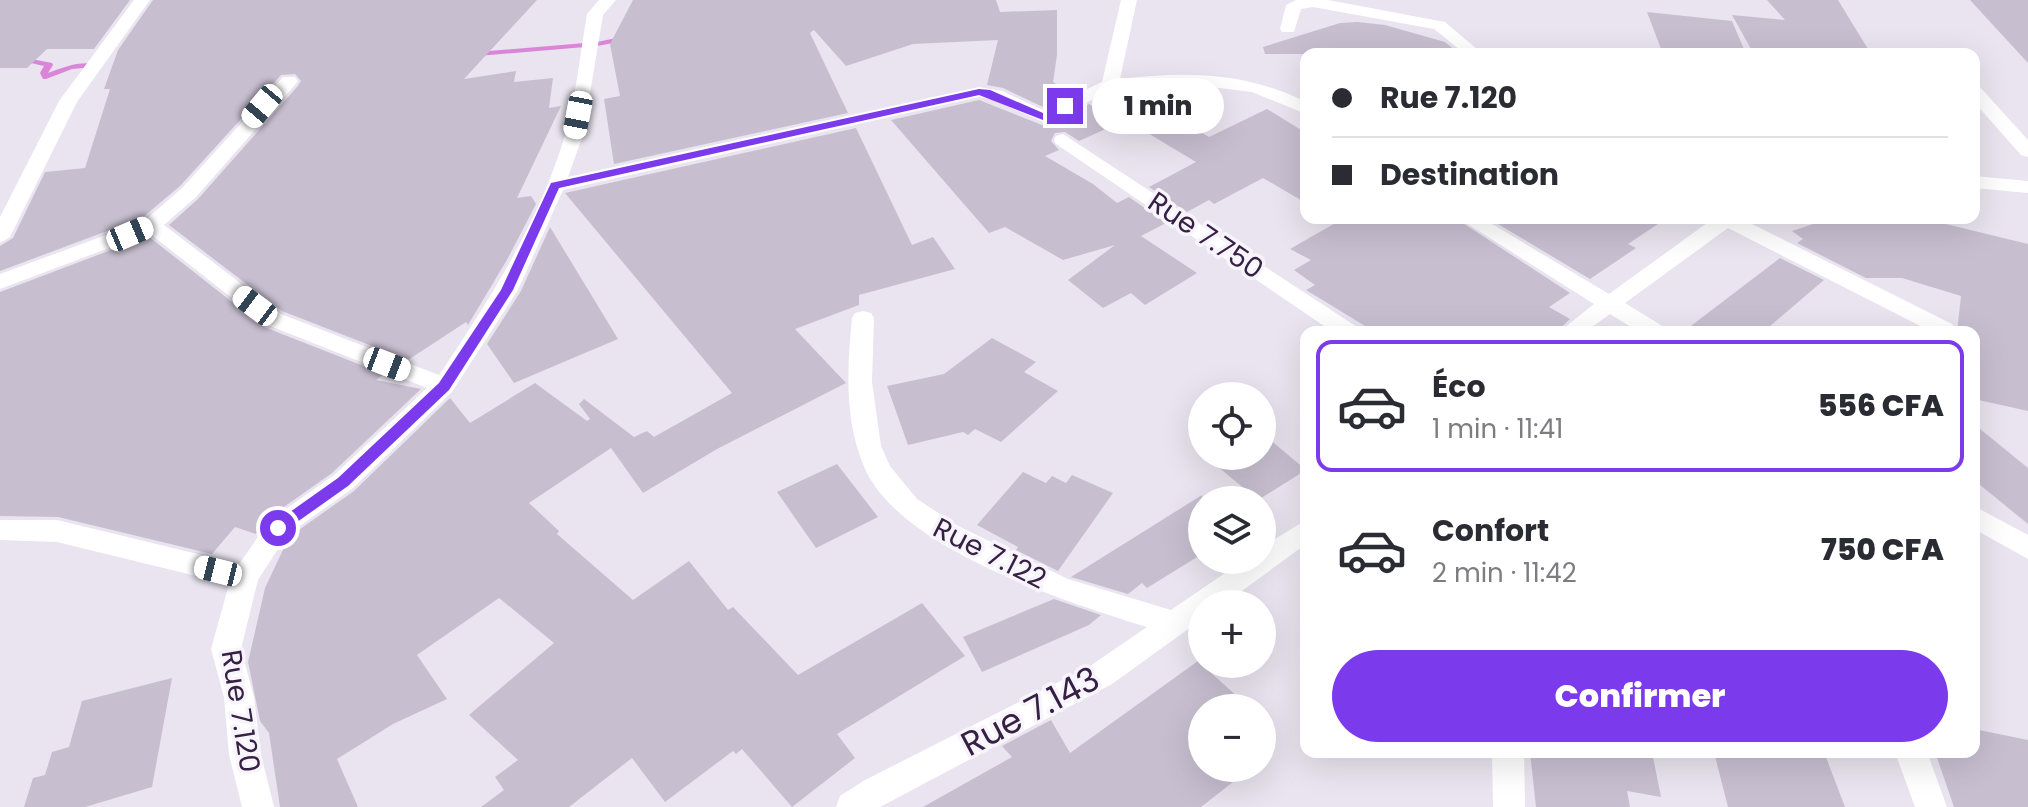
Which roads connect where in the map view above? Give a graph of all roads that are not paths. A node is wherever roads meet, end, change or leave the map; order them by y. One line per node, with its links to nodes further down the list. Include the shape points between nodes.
1 (142, 0): 19 (street, via 68,101)
2 (608, 0): 13 (street, Rue 7.120, via 595,14 574,135)
3 (1129, 0): 7 (street)
4 (1288, 29): 5 (street, via 1294,5 1313,2 1439,25)
5 (1472, 48)
6 (289, 81): 18 (street, via 188,196)
7 (1110, 85): 9 (street, via 1177,77 1219,79 1272,91); 13 (street, via 1043,117 979,92)
8 (1980, 98): 11 (street)
9 (1300, 106)
10 (1063, 140): 23 (street, Rue 7.750)
11 (2028, 151)
12 (1980, 183): 14 (street)
13 (555, 186): 27 (street, Rue 7.120, via 507,290)
14 (2028, 187)
15 (1478, 224): 21 (street)
16 (1719, 224): 21 (street)
17 (1736, 224): 26 (street)
18 (151, 225): 20 (street); 27 (street, via 273,319)
19 (0, 237)
20 (0, 282)
21 (1605, 304): 24 (street); 25 (street)
22 (863, 318): 35 (street, Rue 7.122, via 858,374 870,448 892,490 915,513 1062,589)
23 (1340, 326)
24 (1578, 326)
25 (1645, 326)
26 (1938, 326)
27 (444, 386): 32 (street, Rue 7.120, via 343,482 278,528)
28 (1980, 520): 31 (street)
29 (0, 530): 32 (street, via 57,531)
30 (1300, 534): 33 (street, Rue 7.143)
31 (2028, 548)
32 (245, 577): 38 (street, Rue 7.120, via 226,649)
33 (1222, 590)
34 (1188, 614): 35 (street, Rue 7.143)
35 (1175, 624): 39 (street, Rue 7.143, via 1101,675)
36 (1508, 758): 40 (street)
37 (1913, 758): 41 (street)
38 (258, 807)
39 (852, 807)
40 (1509, 807)
41 (1931, 807)

